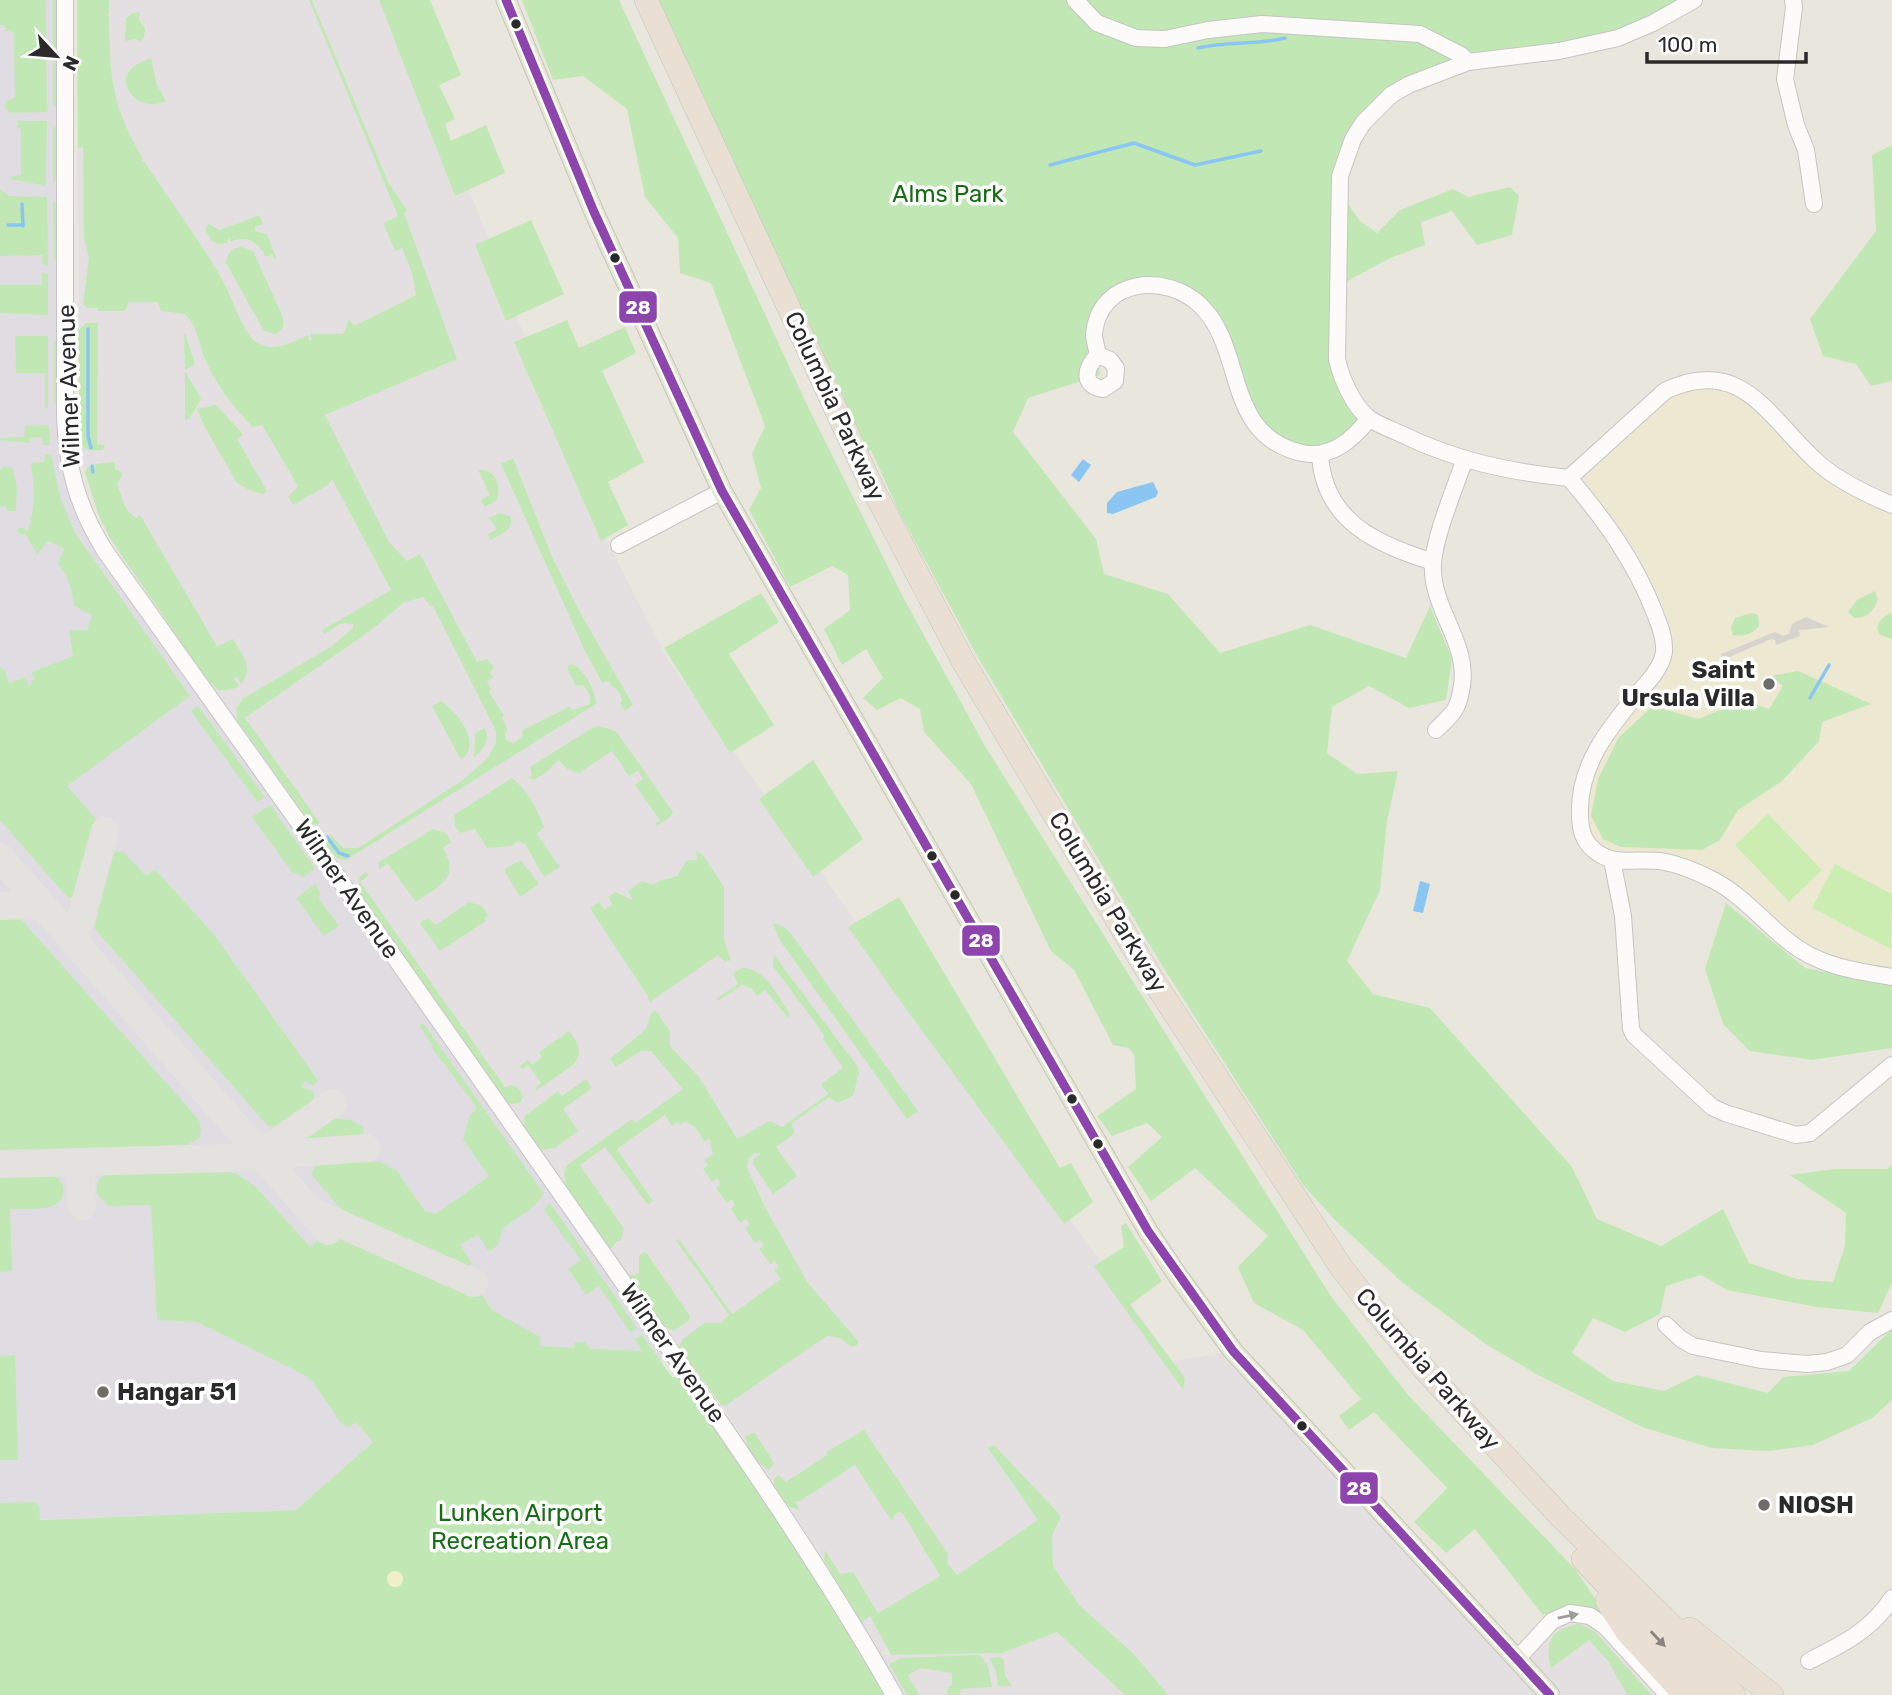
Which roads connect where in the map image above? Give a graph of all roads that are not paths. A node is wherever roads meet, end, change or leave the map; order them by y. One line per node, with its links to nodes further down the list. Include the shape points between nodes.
1 (65, 0): 30 (street, Wilmer Avenue, via 65,417 68,461 83,512 105,551 719,1418 835,1592)
2 (506, 0): 15 (main road, via 594,212)
3 (631, 0): 25 (highway, Columbia Parkway, via 873,518 929,627 1074,871 1187,1055 1362,1316)
4 (646, 0): 26 (highway, Columbia Parkway, via 885,512 963,661 1151,977 1371,1306)
5 (1075, 0): 8 (street, via 1097,23 1136,38 1165,39 1262,24 1420,34)
6 (1694, 0): 8 (street, via 1653,23 1598,43)
7 (1793, 0): 9 (street, via 1785,79 1806,150)
8 (1468, 62): 11 (street, via 1391,95 1363,123 1340,176 1337,359 1346,387)
9 (1814, 204)
10 (1098, 355): 12 (street, via 1094,334 1101,313 1122,291 1144,283 1179,289 1213,319 1239,396 1257,427 1287,449)
11 (1369, 419): 12 (street, via 1351,438); 13 (street)
12 (1320, 455): 18 (street, via 1328,494 1348,521 1366,534)
13 (1465, 461): 14 (street); 18 (street)
14 (1569, 478): 16 (street, via 1665,391 1706,379 1748,392 1814,460); 20 (street, via 1632,562 1663,634 1664,652 1654,674 1596,748 1582,785 1583,838 1595,852)
15 (722, 491): 17 (street); 28 (main road, via 1178,1276 1233,1351)
16 (1892, 505)
17 (619, 545)
18 (1433, 562): 19 (street, via 1434,588 1459,645 1464,670 1456,709)
19 (1436, 730)
20 (1612, 860): 21 (street, via 1660,861 1703,875 1737,895 1805,953 1841,968); 22 (street, via 1623,916 1633,1035 1712,1107 1804,1135)
21 (1892, 977)
22 (1892, 1065)
23 (1892, 1320): 24 (street, via 1870,1332 1847,1355 1807,1364 1693,1346)
24 (1666, 1325)
25 (1578, 1554): 33 (highway, via 1627,1632); 34 (highway, Columbia Parkway, one-way to 34)
26 (1610, 1565): 35 (highway, Columbia Parkway); 36 (highway)
27 (1892, 1598): 29 (street, via 1857,1635)
28 (1518, 1658): 31 (main road); 32 (street, one-way to 32, via 1552,1620 1570,1614 1590,1616 1606,1627)
29 (1809, 1661)
30 (894, 1695)
31 (1550, 1695)
32 (1668, 1695)
33 (1685, 1695)
34 (1709, 1695)
35 (1734, 1695)
36 (1772, 1695)

